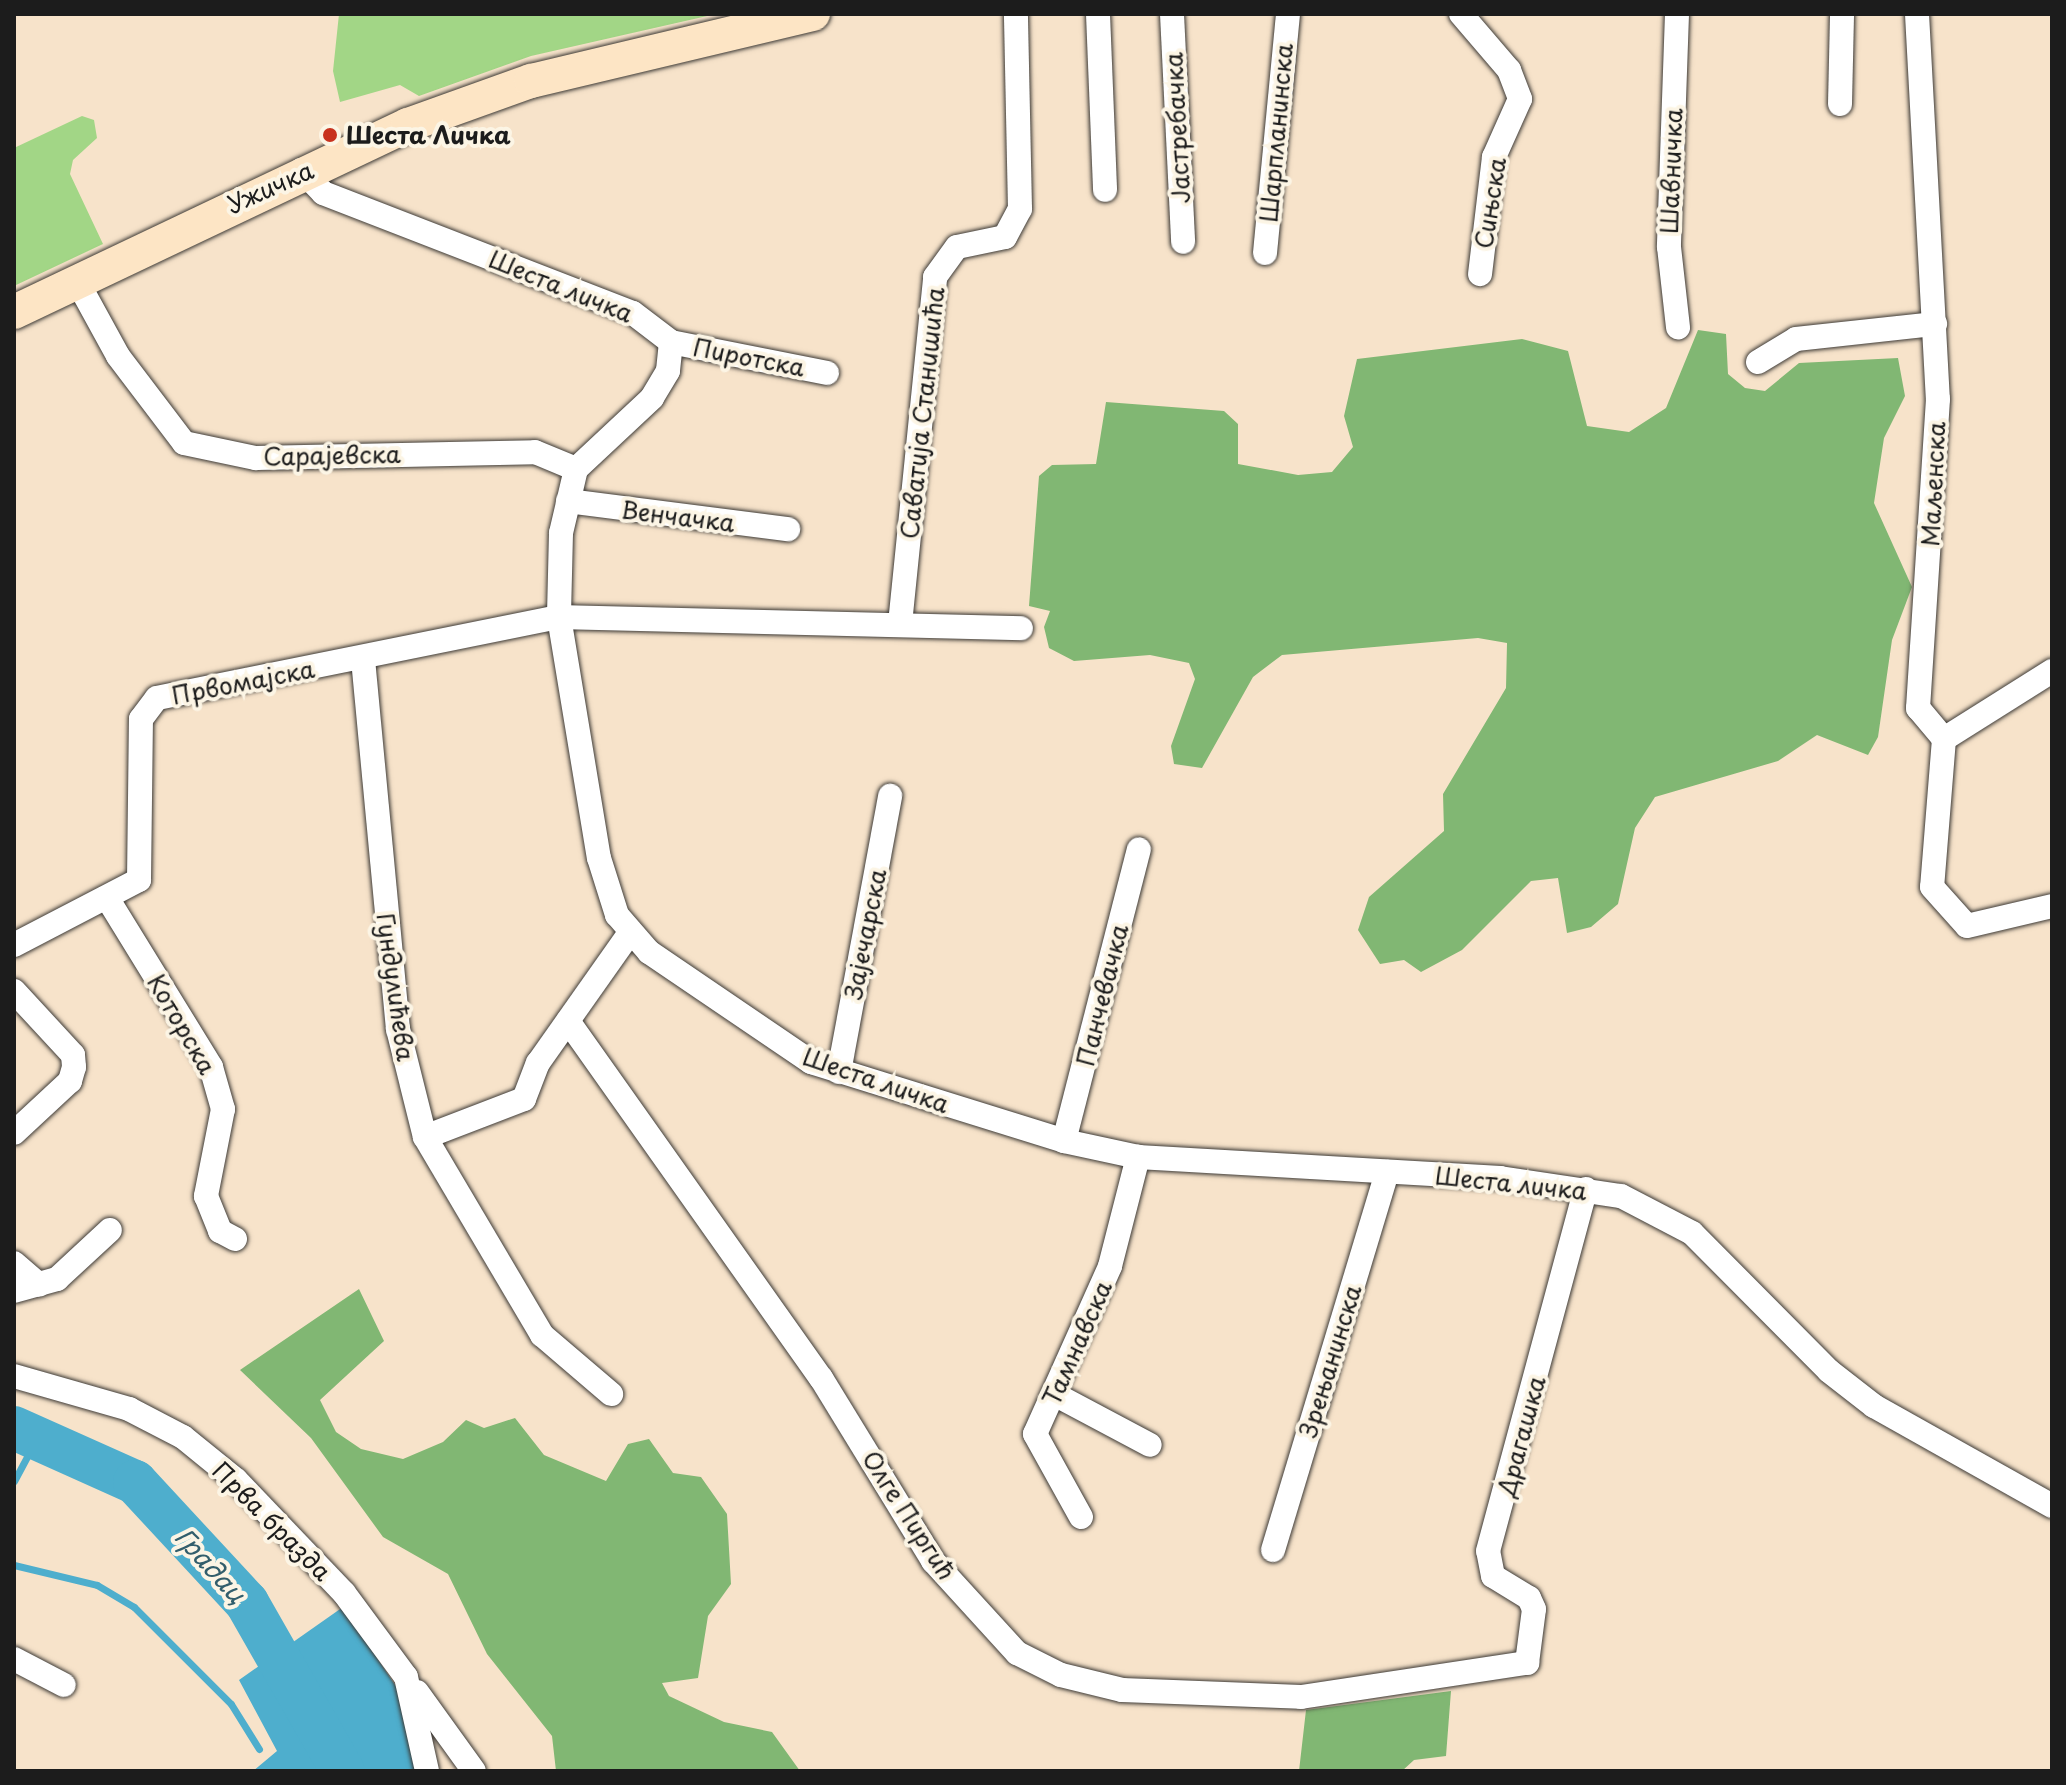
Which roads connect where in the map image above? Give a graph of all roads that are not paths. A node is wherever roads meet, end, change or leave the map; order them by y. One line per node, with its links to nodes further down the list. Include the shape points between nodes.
1 (813, 14): 11 (main road, Ужичка, via 531,81)
2 (1016, 14): 27 (street, Саватија Станишића, via 1020,209 1005,237 957,247 935,277)
3 (1098, 14): 12 (street)
4 (1172, 14): 13 (street, Јастребачка)
5 (1288, 14): 14 (street, Шарпланинска)
6 (1461, 14): 15 (street, Сињска, via 1509,70 1520,99 1494,157)
7 (1677, 14): 19 (street, Шавничка, via 1669,247)
8 (1842, 14): 10 (street)
9 (1917, 14): 18 (street, Маљенска)
10 (1840, 104)
11 (301, 170): 16 (main road, Ужичка); 20 (street, Шеста личка, via 323,193 633,313)
12 (1105, 190)
13 (1183, 242)
14 (1265, 253)
15 (1480, 274)
16 (77, 281): 17 (main road, Ужичка); 23 (street, Сарајевска, via 118,356 184,443 256,458 535,452)
17 (14, 312)
18 (1935, 324): 21 (street, via 1796,339); 31 (street, Маљенска, via 1936,438 1918,708 1929,729)
19 (1678, 327)
20 (671, 342): 22 (street, Пиротска); 23 (street, via 668,371 652,398)
21 (1758, 362)
22 (827, 373)
23 (576, 469): 24 (street)
24 (568, 501): 25 (street, Венчачка); 26 (street)
25 (788, 529)
26 (559, 617): 27 (street); 29 (street, Првомајска); 36 (street, via 599,858)
27 (900, 624): 28 (street)
28 (1021, 628)
29 (363, 659): 34 (street, Првомајска, via 157,698 144,707 142,868 139,880); 42 (street, Гундулићева, via 398,1029)
30 (2052, 671): 31 (street)
31 (1944, 739): 35 (street, via 1932,887 1967,926)
32 (890, 796): 40 (street, Зајечарска)
33 (1139, 849): 43 (street, Панчевачка)
34 (109, 901): 37 (street, Првомајска); 48 (street, Которска, via 211,1067 223,1109 206,1196 220,1231)
35 (2052, 906)
36 (629, 934): 39 (street); 40 (street, Шеста личка, via 783,1046)
37 (14, 945)
38 (14, 991): 41 (street, via 73,1055 74,1067 70,1081)
39 (568, 1021): 42 (street, via 516,1106); 60 (street, Олге Пиргић, via 821,1378 933,1561 1017,1653 1061,1675 1122,1690 1301,1697)
40 (839, 1072): 43 (street, Шеста личка)
41 (14, 1133)
42 (425, 1137): 53 (street, Гундулићева, via 542,1335)
43 (1064, 1141): 44 (street, Шеста личка)
44 (1138, 1157): 45 (street, Шеста личка); 54 (street, Тамнавска, via 1110,1266)
45 (1387, 1172): 46 (street, Шеста личка); 58 (street, Зрењанинска)
46 (1586, 1189): 56 (street, Шеста личка, via 1673,1220 1874,1406); 60 (street, Драгашка, via 1488,1551 1493,1576 1529,1598 1534,1609)
47 (110, 1230): 50 (street, via 76,1267)
48 (235, 1239)
49 (14, 1263): 50 (street)
50 (39, 1285): 51 (street)
51 (14, 1291)
52 (14, 1376): 61 (street, Прва бразда, via 129,1409 183,1437 236,1480 344,1593)
53 (611, 1394)
54 (1056, 1395): 55 (street); 57 (street, Тамнавска, via 1036,1444)
55 (1150, 1445)
56 (2052, 1506)
57 (1081, 1517)
58 (1273, 1550)
59 (14, 1659): 62 (street)
60 (1527, 1663)
61 (406, 1677): 63 (street, Прва бразда); 64 (street)
62 (64, 1685)
63 (427, 1771)
64 (474, 1771)

